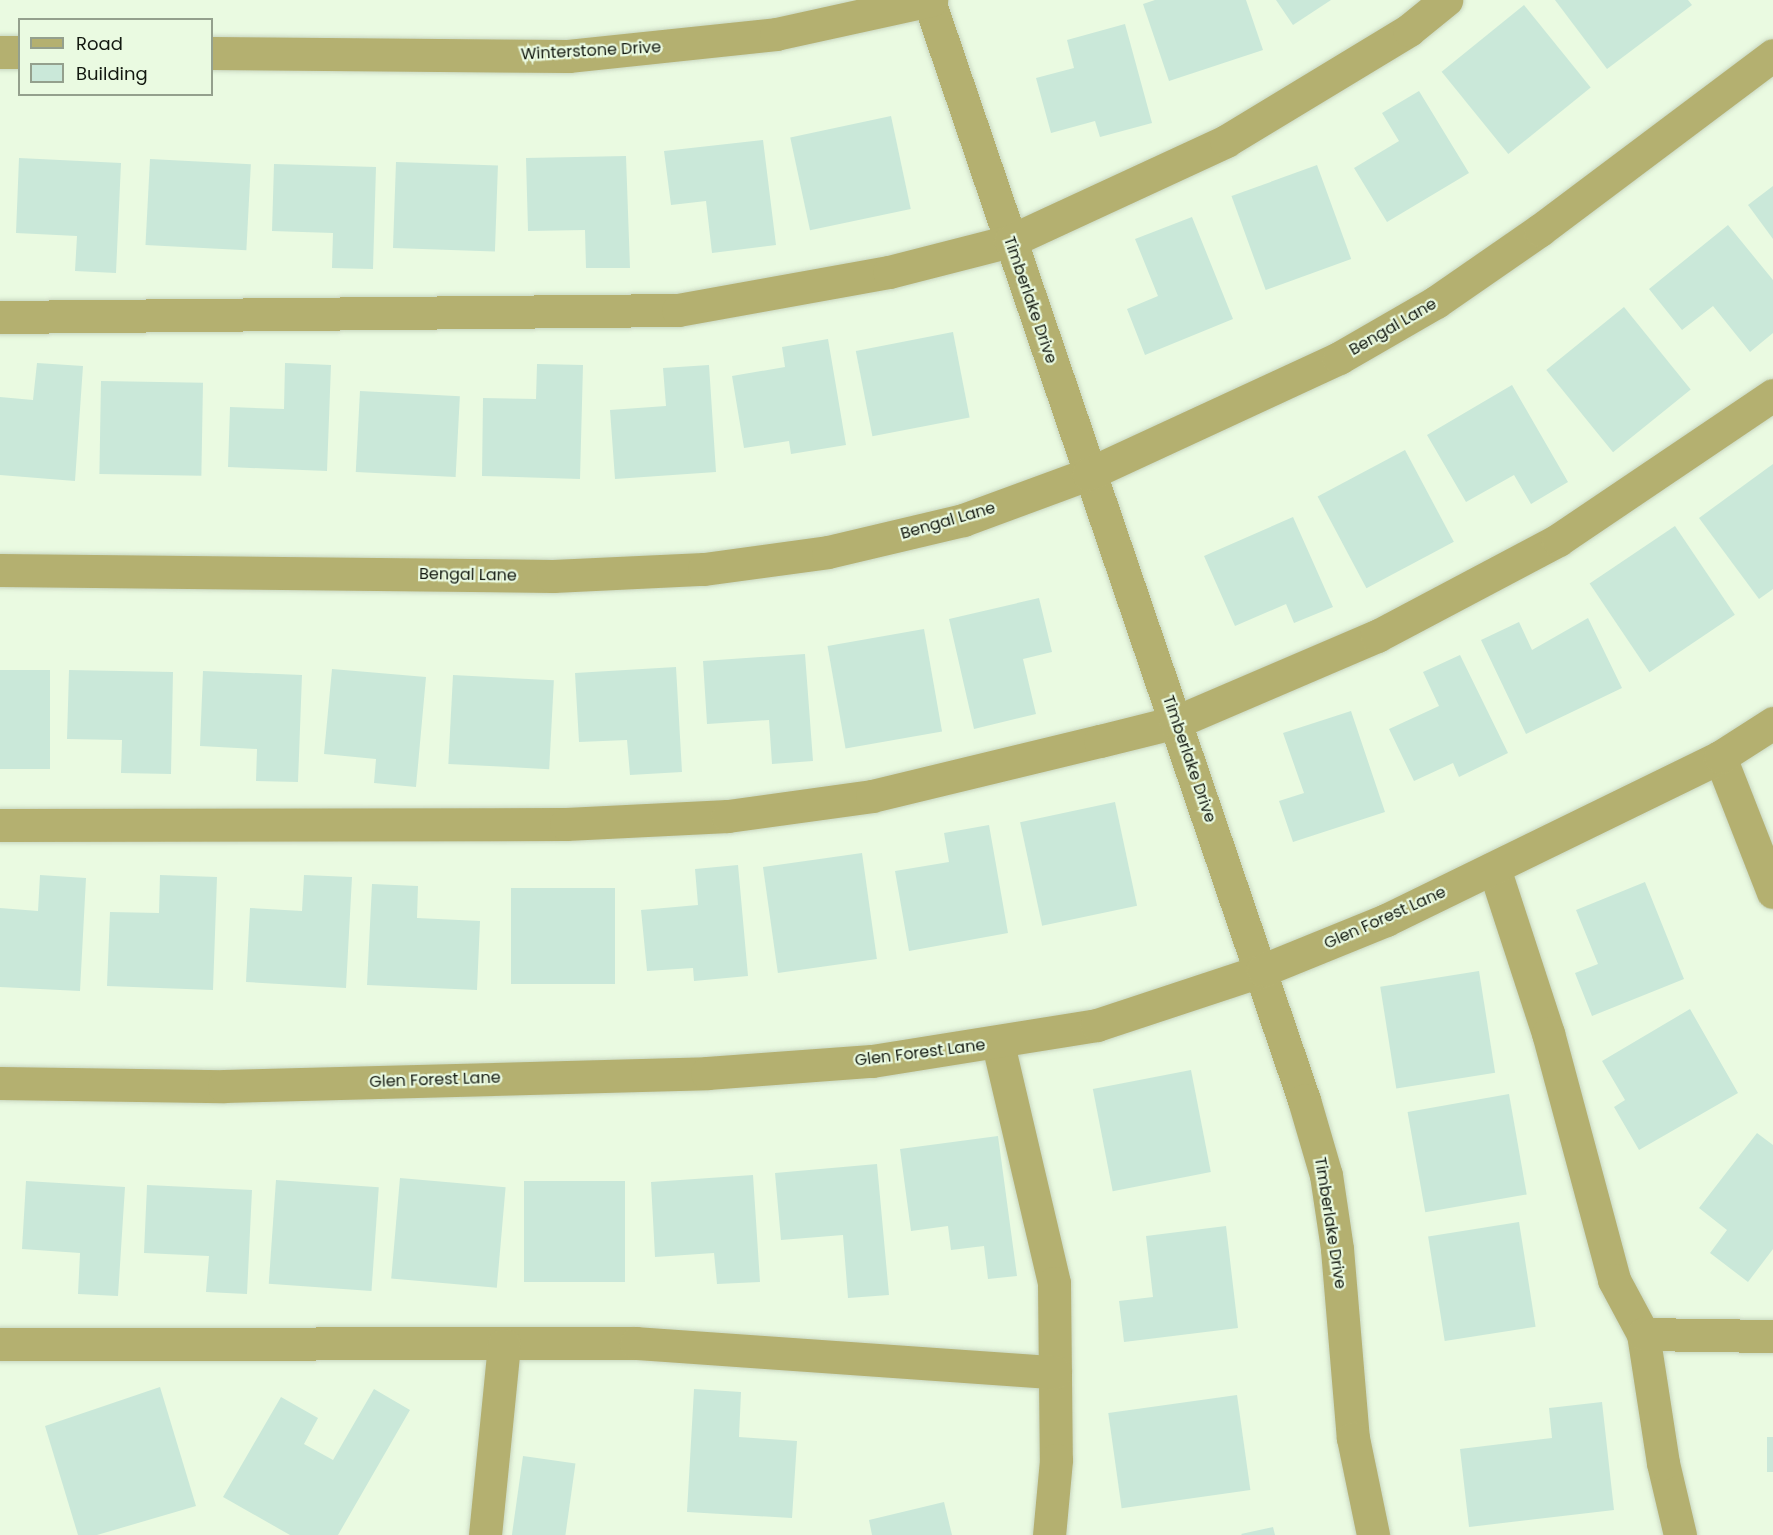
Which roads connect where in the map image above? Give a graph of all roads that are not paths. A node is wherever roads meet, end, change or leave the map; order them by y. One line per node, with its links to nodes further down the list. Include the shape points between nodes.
1 (930, 0): 5 (street, Winterstone Drive, via 776,34 568,56); 7 (street, Timberlake Drive)
2 (1446, 0): 7 (street, via 1409,30 1226,141)
3 (0, 52): 4 (street)
4 (18, 52)
5 (213, 53)
6 (1773, 55): 10 (street, Bengal Lane, via 1540,230 1436,302 1339,358)
7 (1010, 241): 8 (street, via 889,272 678,310); 10 (street, Timberlake Drive)
8 (0, 317)
9 (1773, 395): 12 (street, via 1558,540 1377,636)
10 (1088, 474): 11 (street, Bengal Lane, via 963,520 828,552 704,569 554,576); 12 (street, Timberlake Drive)
11 (0, 570)
12 (1176, 722): 15 (street, via 872,796 728,816 566,824); 18 (street, Timberlake Drive)
13 (1773, 723): 14 (street, Glen Forest Lane)
14 (1720, 758): 16 (street, Glen Forest Lane); 17 (street)
15 (0, 825)
16 (1494, 868): 18 (street, Glen Forest Lane, via 1386,920); 21 (street, via 1548,1033 1614,1280)
17 (1773, 892)
18 (1263, 970): 19 (street, Glen Forest Lane, via 1097,1025); 28 (street, Timberlake Drive, via 1326,1174 1337,1249 1353,1438)
19 (998, 1044): 20 (street, Glen Forest Lane, via 872,1060 707,1073 224,1086); 25 (street, via 1054,1283)
20 (0, 1083)
21 (1643, 1334): 22 (street); 29 (street)
22 (1773, 1336)
23 (0, 1344): 24 (street)
24 (504, 1345): 25 (street, via 636,1343); 26 (street)
25 (1055, 1372): 27 (street, via 1056,1460)
26 (485, 1535)
27 (1049, 1535)
28 (1372, 1535)
29 (1680, 1535)

